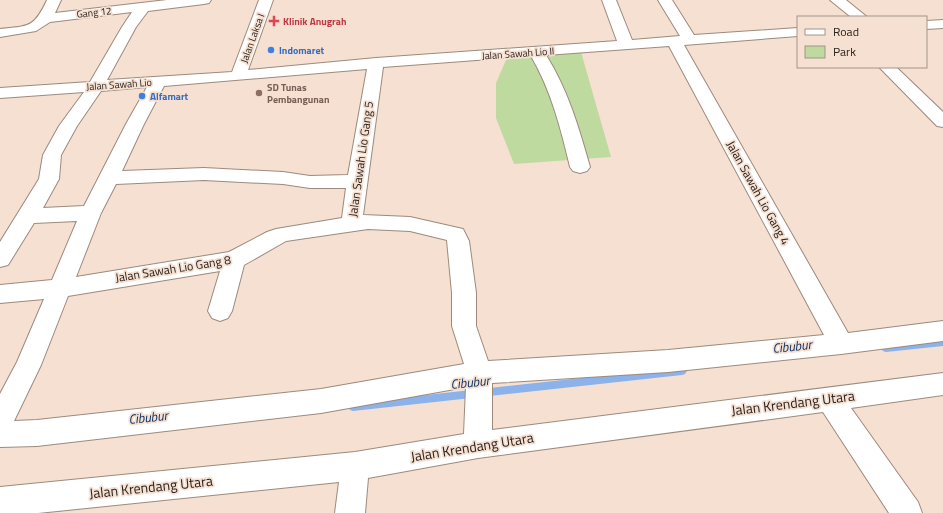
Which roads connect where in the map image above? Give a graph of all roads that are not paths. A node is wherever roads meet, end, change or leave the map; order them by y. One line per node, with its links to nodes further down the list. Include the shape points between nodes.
1 (54, 0): 9 (street)
2 (204, 0): 7 (street, Gang 12)
3 (266, 0): 19 (street, Jalan Laksa I)
4 (609, 0): 15 (street)
5 (665, 0): 14 (street, Jalan Sawah Lio Gang 4)
6 (838, 0): 8 (street)
7 (143, 7): 9 (street, Gang 12); 21 (street)
8 (859, 16)
9 (46, 18): 13 (street, Gang 12, via 31,29)
10 (927, 24): 11 (street)
11 (943, 24)
12 (797, 32): 14 (street, Jalan Sawah Lio II)
13 (0, 33)
14 (682, 41): 15 (street, Jalan Sawah Lio II); 36 (street, Jalan Sawah Lio Gang 4)
15 (626, 45): 16 (street, Jalan Sawah Lio II)
16 (536, 51): 17 (street, Jalan Sawah Lio II); 24 (street, via 565,111)
17 (376, 63): 19 (street, Jalan Sawah Lio II); 26 (street, Jalan Sawah Lio Gang 5)
18 (887, 68): 23 (street)
19 (238, 76): 20 (street, Jalan Sawah Lio)
20 (158, 82): 21 (street, Jalan Sawah Lio); 25 (street)
21 (94, 86): 22 (street, Jalan Sawah Lio); 28 (street, via 52,155 49,179)
22 (0, 92)
23 (943, 122)
24 (580, 167)
25 (109, 178): 26 (street, via 204,174 310,182); 27 (street)
26 (357, 181): 29 (street, Jalan Sawah Lio Gang 5)
27 (91, 213): 28 (street); 32 (street)
28 (28, 216): 30 (street)
29 (352, 224): 31 (street, Jalan Sawah Lio Gang 8, via 275,236); 37 (street, Jalan Sawah Lio Gang 5, via 410,224 455,234 464,293 464,326)
30 (0, 259)
31 (234, 260): 32 (street, Jalan Sawah Lio Gang 8); 34 (street)
32 (60, 288): 33 (street, Jalan Sawah Lio Gang 8); 40 (street, via 28,365)
33 (0, 294)
34 (220, 311)
35 (943, 331): 36 (street)
36 (841, 344): 37 (street)
37 (479, 380): 41 (street, via 38,433); 42 (street, Jalan Sawah Lio Gang 5)
38 (943, 384): 39 (street, Jalan Krendang Utara)
39 (830, 398): 42 (street, Jalan Krendang Utara); 46 (street)
40 (0, 421)
41 (0, 434)
42 (478, 438): 43 (street, Jalan Krendang Utara)
43 (355, 466): 44 (street, Jalan Krendang Utara); 45 (street)
44 (0, 502)
45 (350, 513)
46 (907, 513)

